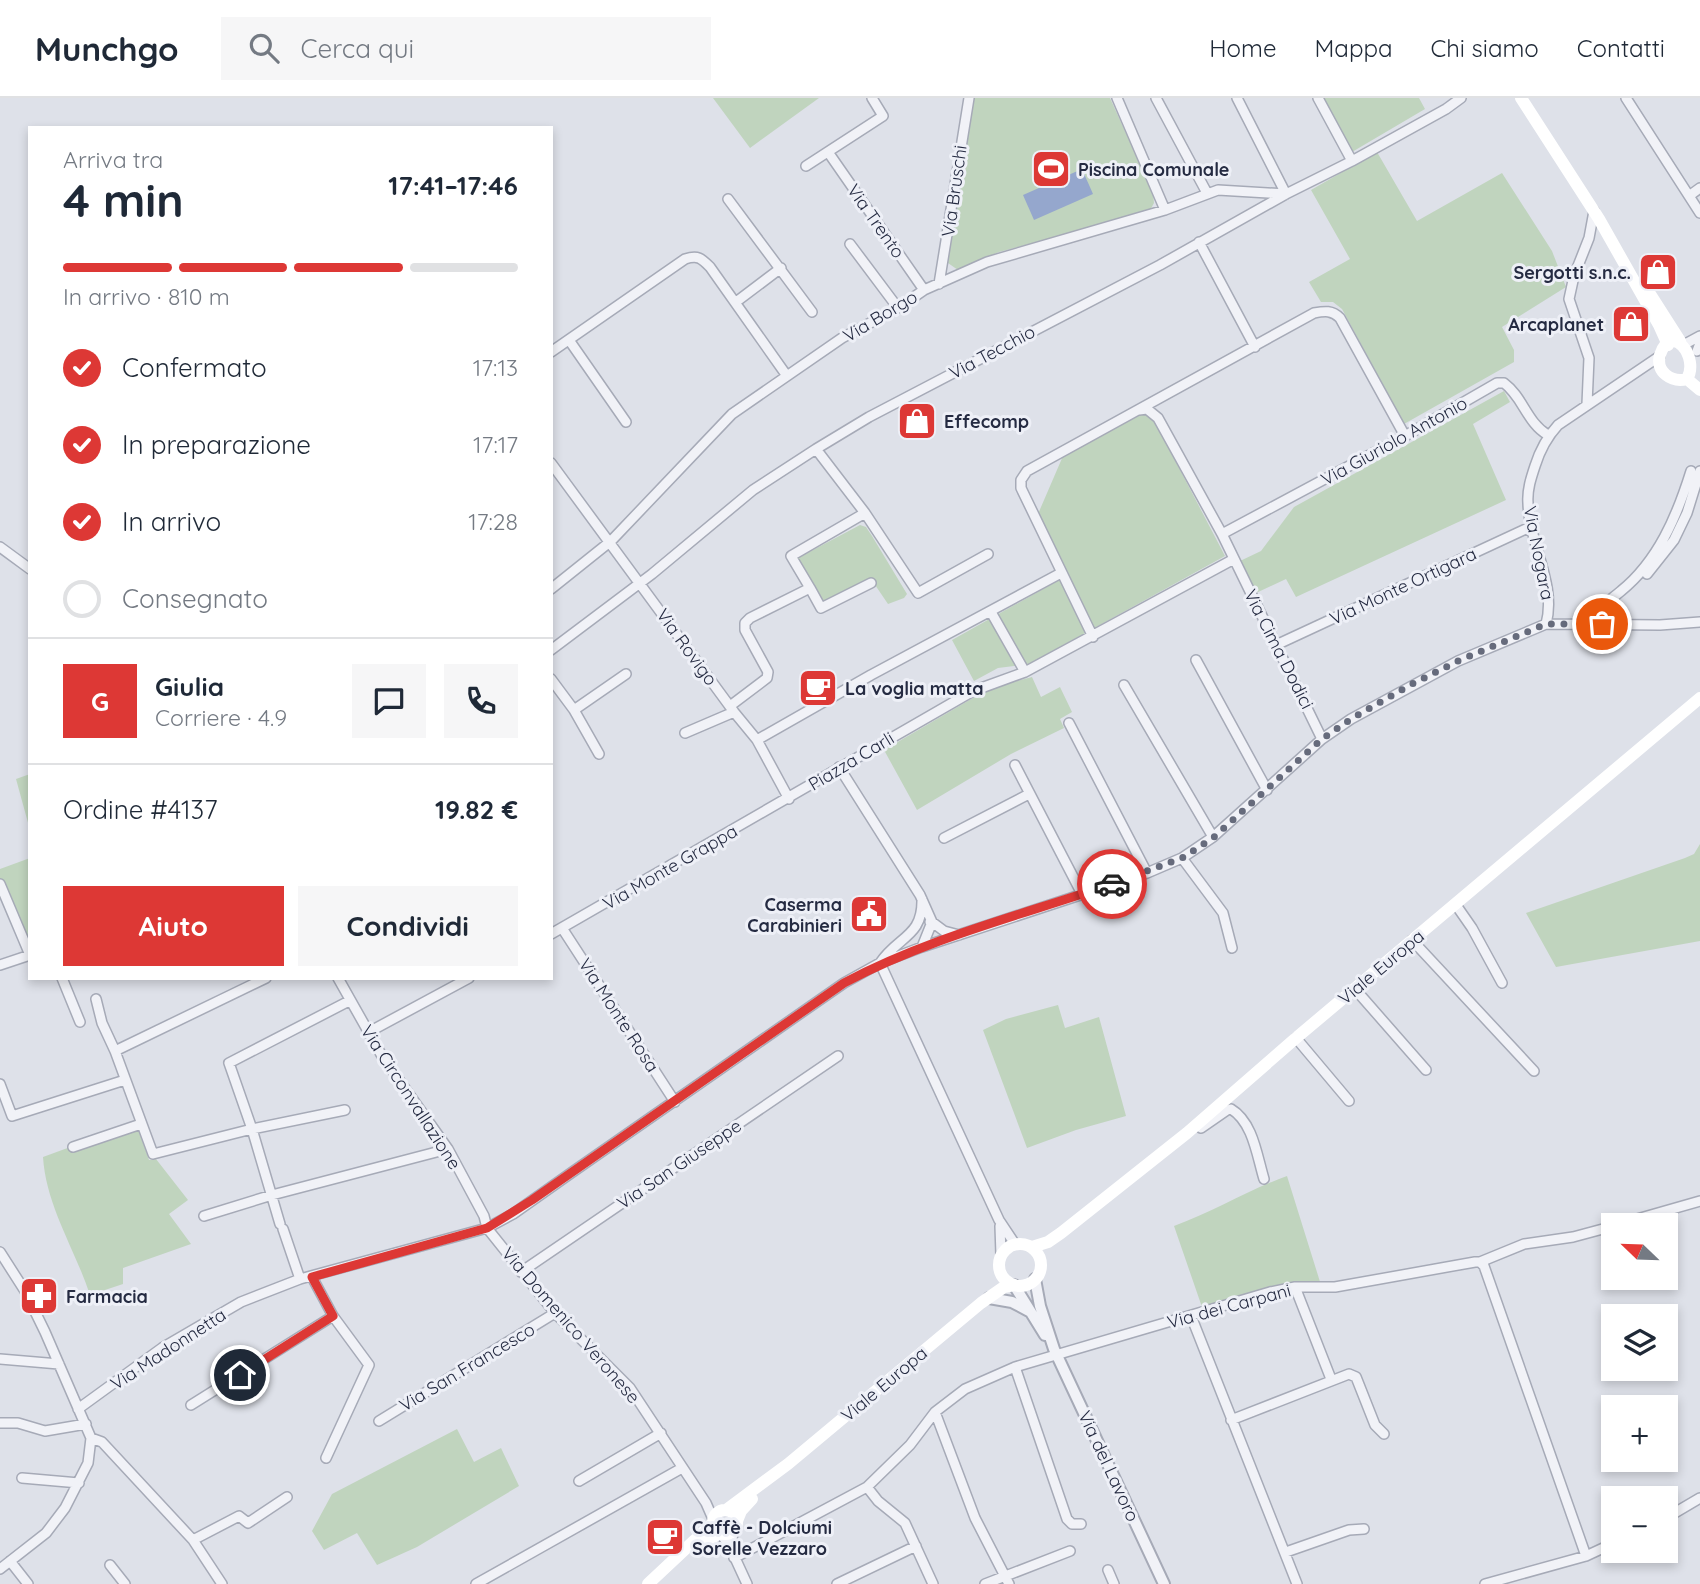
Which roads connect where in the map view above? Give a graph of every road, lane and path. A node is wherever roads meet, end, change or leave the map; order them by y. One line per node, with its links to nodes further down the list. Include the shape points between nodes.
1 (872, 98): 10 (street, via 883,116)
2 (969, 98): 24 (street, Via Bruschi)
3 (1118, 98): 18 (street)
4 (1156, 98): 14 (street)
5 (1237, 98): 15 (street)
6 (1318, 98): 11 (street)
7 (1461, 98): 11 (street, Via Tecchio)
8 (1521, 98): 20 (main road)
9 (1626, 98): 16 (street)
10 (828, 152): 12 (street); 25 (street, Via Trento)
11 (1352, 161): 15 (street, Via Tecchio)
12 (806, 166)
13 (1700, 188): 16 (street)
14 (1207, 193): 15 (street, Via Borgo, via 1233,189); 18 (street, Via Borgo)
15 (1286, 194): 21 (street, Via Tecchio)
16 (1689, 196): 19 (street)
17 (728, 198): 23 (street)
18 (1165, 210): 24 (street, Via Borgo, via 987,262)
19 (1700, 214)
20 (1596, 215): 31 (main road); 41 (street, via 1569,299 1589,358)
21 (1199, 242): 32 (street); 47 (street, Via Tecchio)
22 (850, 244): 27 (street)
23 (781, 268): 26 (street); 28 (street)
24 (939, 284): 25 (street, Via Borgo)
25 (924, 290): 27 (street, Via Borgo)
26 (736, 302): 30 (street, via 696,256 685,259); 37 (street)
27 (898, 308): 37 (street, Via Borgo, via 842,338)
28 (812, 312)
29 (1700, 336): 31 (street, Via Nogara)
30 (569, 340): 33 (street); 44 (street)
31 (1682, 346): 34 (street, Via Nogara); 35 (main road, via 1699,363); 36 (main road, via 1659,362)
32 (1255, 347): 40 (street); 46 (street, via 1314,313 1332,312 1340,318)
33 (553, 351)
34 (1643, 368): 36 (street); 41 (street, Via Nogara)
35 (1699, 371): 38 (main road)
36 (1664, 374): 38 (main road, via 1675,380)
37 (787, 376): 53 (street, Via Borgo, via 732,414)
38 (1687, 379): 39 (main road)
39 (1700, 390)
40 (1162, 396): 42 (street); 43 (street)
41 (1587, 404): 45 (street, Via Nogara)
42 (1136, 410): 43 (street, via 1147,410); 58 (street, via 1027,471 1021,480)
43 (1158, 418): 52 (street, Via Cima Dodici)
44 (626, 422)
45 (1548, 435): 46 (street, Via Giuriolo Antonio, via 1535,427 1510,388 1497,383); 51 (street, Via Nogara, via 1529,483)
46 (1405, 436): 52 (street, Via Giuriolo Antonio)
47 (816, 449): 50 (street); 59 (street, Via Tecchio, via 753,490)
48 (553, 466): 53 (street, Via Rovigo)
49 (1695, 471): 66 (street, via 1647,566)
50 (865, 513): 55 (street, via 918,593); 62 (street, via 791,556)
51 (1530, 527): 65 (street, Via Nogara, via 1545,577 1550,610); 68 (street, Via Monte Ortigara)
52 (1222, 534): 56 (street, Via Cima Dodici)
53 (611, 541): 59 (street, Via Rovigo); 61 (street, Via Borgo)
54 (0, 547): 57 (street)
55 (988, 554)
56 (1234, 559): 67 (street, Piazza Carli); 68 (street, Via Cima Dodici)
57 (28, 568)
58 (1061, 573): 63 (street); 67 (street)
59 (640, 583): 69 (street, Via Tecchio); 76 (street, Via Rovigo)
60 (871, 583): 62 (street, via 821,608)
61 (553, 587)
62 (810, 588): 76 (street, via 745,623 744,630 768,672)
63 (991, 612): 71 (street); 81 (street)
64 (1700, 622): 66 (street, Via Madonnetta)
65 (1546, 624): 66 (street, Via Madonnetta); 80 (street, Via Madonnetta, via 1412,684)
66 (1577, 625)
67 (1093, 637): 71 (street, Piazza Carli)
68 (1276, 645): 80 (street, Via Cima Dodici)
69 (553, 648)
70 (1196, 660): 85 (street)
71 (1026, 672): 84 (street, Piazza Carli, via 973,691)
72 (626, 674): 77 (street)
73 (553, 682): 77 (street)
74 (1124, 685): 89 (street)
75 (1700, 698): 95 (main road, Viale Europa)
76 (732, 709): 79 (street); 81 (street, Via Rovigo)
77 (574, 710): 82 (street)
78 (1069, 723): 91 (street)
79 (685, 733)
80 (1322, 739): 85 (street, Via Madonnetta)
81 (757, 740): 87 (street, Piazza Carli)
82 (599, 754)
83 (1014, 765): 86 (street)
84 (839, 767): 87 (street, Piazza Carli); 94 (street)
85 (1267, 790): 89 (street, Via Madonnetta)
86 (1028, 794): 88 (street); 93 (street)
87 (789, 799): 98 (street, Via Monte Grappa)
88 (944, 838)
89 (1213, 838): 90 (street, Via Madonnetta)
90 (1182, 858): 91 (street, Via Madonnetta); 103 (street, via 1223,913)
91 (1147, 873): 93 (street, Via Madonnetta)
92 (0, 884): 104 (street)
93 (1082, 894): 100 (street, Via Madonnetta)
94 (922, 899): 96 (street); 97 (street)
95 (1456, 905): 101 (main road, Viale Europa); 112 (street)
96 (921, 920): 97 (street); 106 (street)
97 (932, 922): 100 (street); 102 (street)
98 (562, 928): 99 (street, Via Monte Grappa); 126 (street, Via Monte Rosa)
99 (553, 933)
100 (959, 935): 102 (street, Via Madonnetta)
101 (1412, 940): 113 (main road, Viale Europa); 122 (street)
102 (922, 947): 106 (street, Via Madonnetta)
103 (1232, 948)
104 (28, 950)
105 (28, 956): 107 (street)
106 (880, 963): 126 (street, Via Madonnetta, via 844,983); 139 (street)
107 (0, 965)
108 (63, 980): 116 (street)
109 (262, 980): 119 (street)
110 (339, 980): 115 (street, Via Circonvallazione)
111 (465, 980): 117 (street)
112 (1502, 983)
113 (1355, 989): 118 (main road, Viale Europa); 121 (street)
114 (96, 999): 119 (street)
115 (349, 1002): 117 (street, Via Circonvallazione); 129 (street, via 229,1063)
116 (80, 1022)
117 (367, 1033): 132 (street, Via Circonvallazione)
118 (1296, 1038): 125 (street); 130 (main road, Viale Europa)
119 (115, 1051): 123 (street)
120 (838, 1056): 149 (street, Via San Giuseppe)
121 (1426, 1070)
122 (1534, 1071)
123 (125, 1080): 124 (street, via 12,1116); 128 (street)
124 (0, 1084)
125 (1349, 1101)
126 (676, 1102): 140 (street, Via Madonnetta)
127 (345, 1110): 129 (street)
128 (141, 1124): 129 (street, via 153,1154); 131 (street)
129 (252, 1129): 134 (street)
130 (1187, 1133): 133 (street, via 1231,1109 1246,1123); 142 (main road, Viale Europa)
131 (73, 1147)
132 (448, 1149): 134 (street); 138 (street, Via Circonvallazione)
133 (1264, 1179)
134 (272, 1195): 137 (street); 151 (street)
135 (1700, 1201): 136 (street, Via dei Carpani)
136 (1658, 1213)
137 (204, 1216)
138 (484, 1216): 140 (street, Via Domenico Veronese)
139 (999, 1220): 143 (street); 146 (street)
140 (487, 1228): 149 (street, Via Domenico Veronese); 150 (street, Via Madonnetta)
141 (1601, 1229): 147 (street, Via dei Carpani, via 1524,1244)
142 (1061, 1233): 144 (main road, Viale Europa); 148 (main road, Viale Europa)
143 (1015, 1244): 144 (main road); 146 (main road)
144 (1032, 1247): 148 (main road)
145 (0, 1252): 162 (street, via 25,1291)
146 (1000, 1261): 153 (main road, via 1004,1278); 155 (main road, Viale Europa)
147 (1480, 1262): 154 (street, Via dei Carpani, via 1335,1287); 192 (street)
148 (1041, 1265): 152 (main road)
149 (521, 1272): 157 (street, Via Domenico Veronese)
150 (312, 1277): 151 (street, Via Madonnetta); 158 (street)
151 (300, 1279): 166 (street, Via Madonnetta, via 241,1302 190,1331)
152 (1035, 1279): 153 (main road); 160 (street, Via del Lavoro)
153 (1014, 1285): 155 (main road, Viale Europa); 156 (street, Via del Lavoro)
154 (1295, 1287): 159 (street, Via dei Carpani); 164 (street)
155 (985, 1300): 156 (street, via 1012,1302); 184 (main road, Viale Europa)
156 (1031, 1312): 160 (street, Via del Lavoro)
157 (555, 1313): 169 (street, Via San Francesco); 172 (street, Via Domenico Veronese, via 630,1388)
158 (333, 1316): 165 (street); 175 (street, via 369,1366)
159 (1191, 1316): 160 (street, Via dei Carpani); 168 (street)
160 (1055, 1352): 163 (street, Via dei Carpani); 209 (street, Via del Lavoro)
161 (0, 1359): 162 (street)
162 (59, 1364): 166 (street)
163 (1015, 1367): 167 (street, Via dei Carpani, via 965,1389); 185 (street, via 1067,1519)
164 (1331, 1379): 168 (street); 173 (street, via 1349,1374 1356,1377 1375,1425)
165 (191, 1405)
166 (78, 1409): 171 (street)
167 (935, 1412): 180 (street, Via dei Carpani, via 910,1445); 198 (street, via 975,1518)
168 (1231, 1419): 191 (street)
169 (379, 1421)
170 (0, 1423): 171 (street, via 45,1431)
171 (86, 1424): 174 (street)
172 (661, 1433): 176 (street, Via Domenico Veronese); 178 (street)
173 (1384, 1434)
174 (91, 1438): 179 (street, via 91,1453); 187 (street, via 102,1442)
175 (326, 1458)
176 (682, 1468): 184 (street, Via Domenico Veronese); 203 (street)
177 (22, 1478): 179 (street)
178 (579, 1480)
179 (79, 1483): 194 (street, via 46,1533)
180 (867, 1487): 188 (street, via 905,1523); 193 (street, Via dei Carpani)
181 (287, 1497): 187 (street, via 248,1523 239,1516)
182 (1700, 1498): 183 (street)
183 (1678, 1511)
184 (723, 1523): 193 (street); 199 (main road, Viale Europa)
185 (1082, 1524)
186 (1363, 1529): 191 (street)
187 (193, 1540): 202 (street)
188 (916, 1546): 205 (street); 206 (street)
189 (1601, 1549): 192 (street)
190 (1070, 1550): 198 (street)
191 (1286, 1552): 210 (street)
192 (1586, 1556): 211 (street)
193 (734, 1558): 204 (street)
194 (10, 1561): 196 (street); 200 (street)
195 (110, 1565): 201 (street)
196 (0, 1569)
197 (1108, 1570): 208 (street)
198 (1007, 1580): 207 (street)
199 (650, 1581)
200 (28, 1584)
201 (125, 1584)
202 (222, 1584)
203 (476, 1584)
204 (747, 1584)
205 (837, 1584)
206 (933, 1584)
207 (985, 1584)
208 (1114, 1584)
209 (1164, 1584)
210 (1297, 1584)
211 (1485, 1584)

